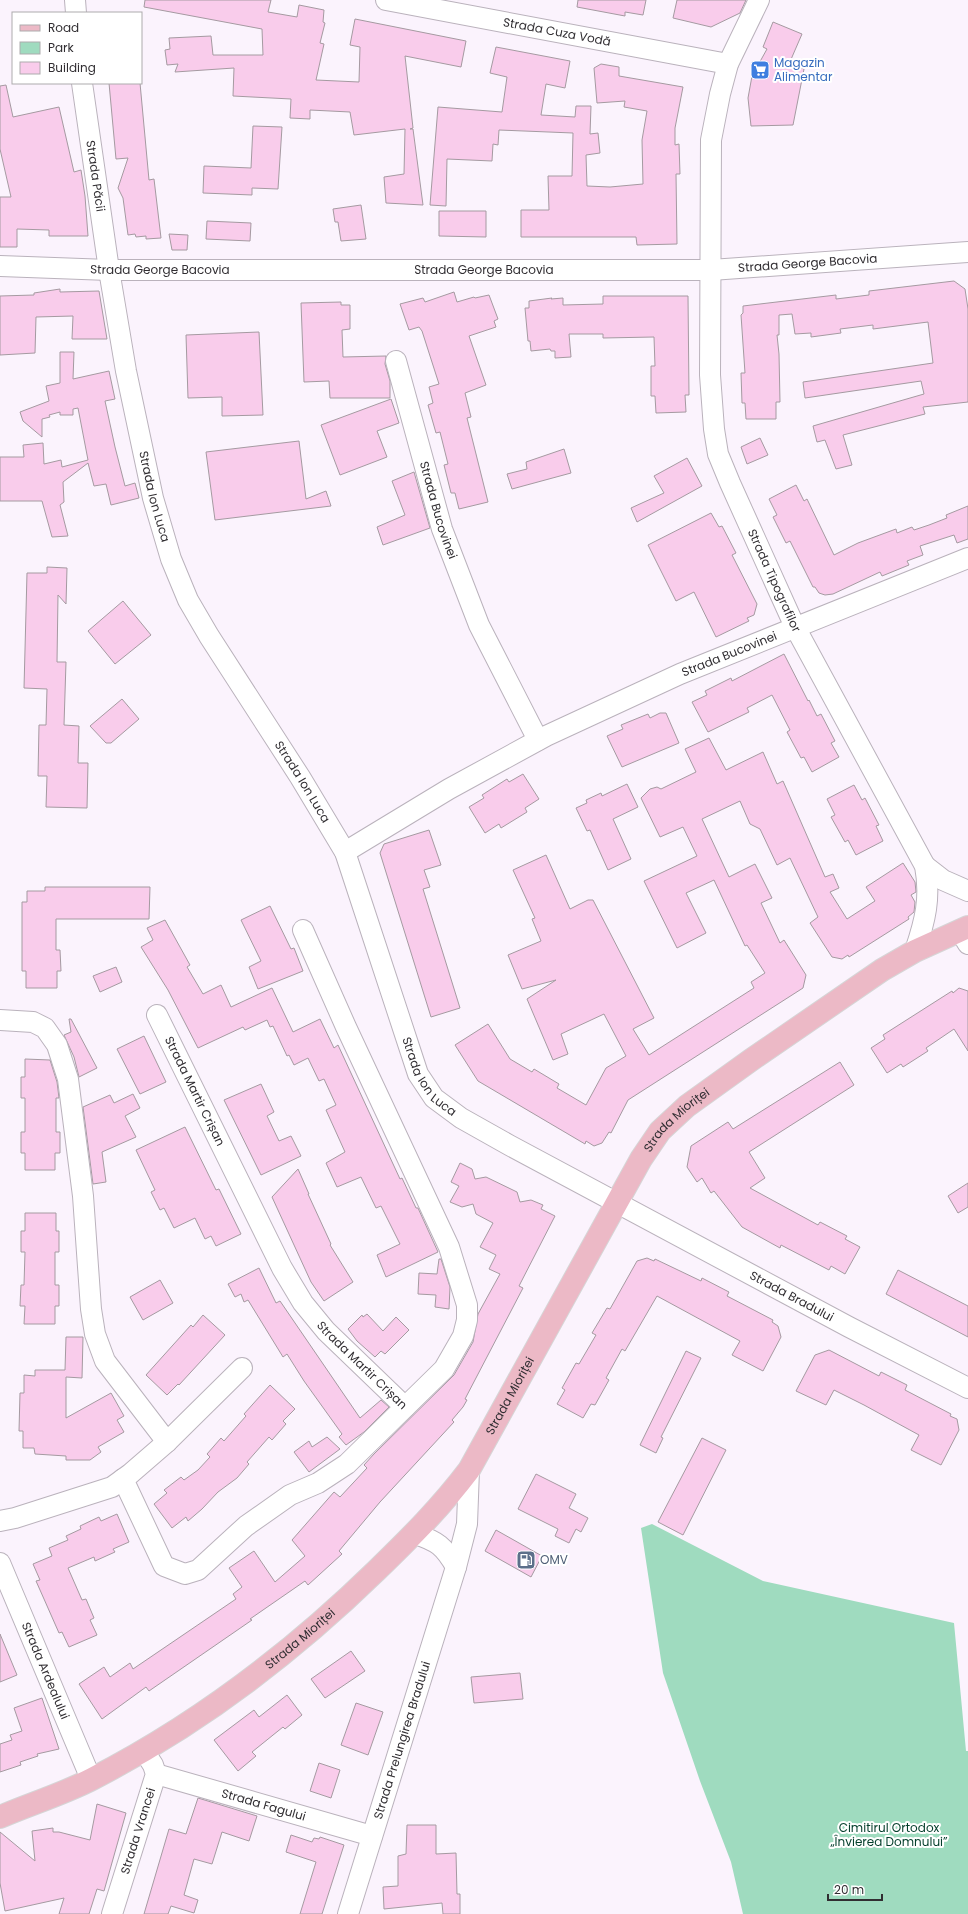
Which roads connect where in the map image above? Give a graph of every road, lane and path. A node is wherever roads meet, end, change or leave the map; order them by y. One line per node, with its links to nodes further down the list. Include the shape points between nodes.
1 (75, 0): 4 (street)
2 (386, 0): 5 (street, Strada Cuza Vodă)
3 (760, 0): 5 (street, Strada Tipografilor)
4 (76, 12)
5 (728, 64): 10 (street, Strada Tipografilor, via 711,140)
6 (82, 84): 9 (street, Strada Păcii)
7 (968, 252): 10 (street, Strada George Bacovia)
8 (0, 266): 9 (street, Strada George Bacovia)
9 (109, 270): 10 (street, Strada George Bacovia); 15 (street, Strada Ion Luca, via 128,384 171,559 188,600 209,636)
10 (711, 270): 13 (street, Strada Tipografilor, via 710,375 718,454)
11 (396, 361): 14 (street, Strada Bucovinei, via 442,529 480,625)
12 (968, 558): 13 (street, Strada Bucovinei)
13 (795, 626): 14 (street, Strada Bucovinei, via 680,674); 16 (street, Strada Tipografilor)
14 (538, 740): 15 (street, Strada Bucovinei, via 449,789)
15 (345, 852): 23 (street, Strada Ion Luca, via 418,1074 434,1098 461,1118)
16 (925, 866): 17 (street, Strada Tipografilor, via 943,880); 20 (street, Strada Tipografilor, via 928,903)
17 (968, 891)
18 (303, 930): 26 (street, via 449,1247 467,1306 463,1336 444,1369)
19 (965, 934): 20 (main road, Strada Mioriței)
20 (915, 951): 23 (main road, Strada Mioriței, via 882,970 687,1106 660,1131)
21 (157, 1015): 26 (street, Strada Martir Crișan, via 268,1242 303,1303 326,1331)
22 (0, 1020): 27 (street, via 33,1022 45,1028 57,1045 68,1079 83,1196 95,1334 105,1361)
23 (618, 1202): 25 (street, Strada Bradului); 28 (main road, Strada Mioriței)
24 (242, 1368): 27 (street)
25 (968, 1388)
26 (405, 1407): 29 (street, Strada Martir Crișan, via 347,1464 318,1483 290,1495 246,1526 198,1570 185,1574 164,1566)
27 (167, 1442): 29 (street)
28 (469, 1470): 31 (main road, Strada Mioriței); 33 (street, Strada Prelungirea Bradului, via 467,1524)
29 (123, 1479): 30 (street, via 112,1487)
30 (0, 1521)
31 (414, 1534): 33 (street, via 442,1546); 34 (main road, Strada Mioriței, via 350,1597 295,1645 237,1690)
32 (0, 1563): 36 (street, Strada Ardealului)
33 (456, 1567): 38 (street, Strada Prelungirea Bradului)
34 (144, 1751): 35 (street, Strada Vrancei); 36 (main road, Strada Mioriței)
35 (156, 1774): 38 (street, Strada Fagului); 39 (street, Strada Vrancei)
36 (91, 1779): 37 (main road, Strada Mioriței)
37 (0, 1817)
38 (372, 1836): 40 (street, Strada Prelungirea Bradului)
39 (112, 1914)
40 (348, 1914)

